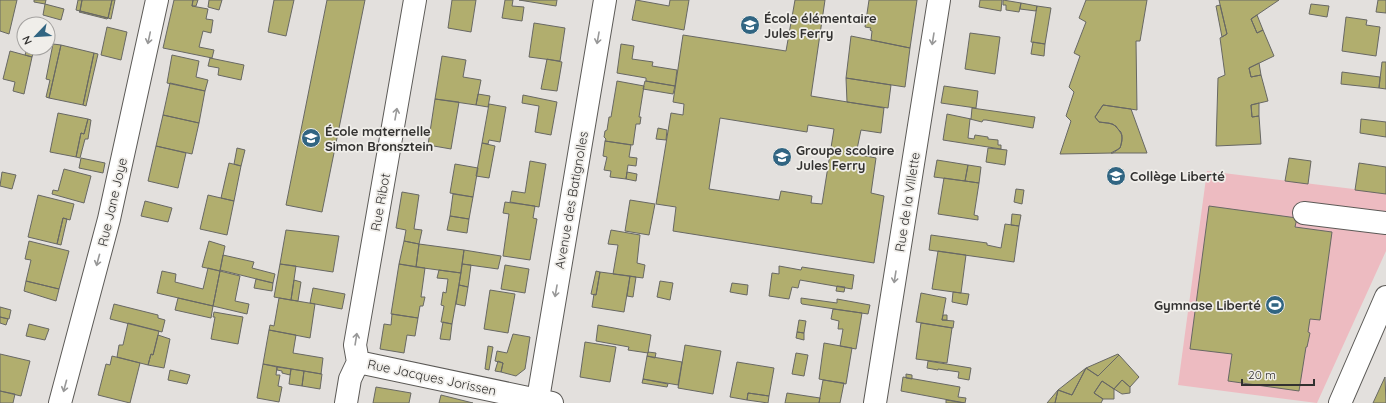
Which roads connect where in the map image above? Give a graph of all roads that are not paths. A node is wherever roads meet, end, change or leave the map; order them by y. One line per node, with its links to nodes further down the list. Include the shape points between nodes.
1 (157, 0): 10 (street, Rue Jane Joye, one-way to 10, via 110,219)
2 (415, 0): 8 (street, Rue Ribot, one-way to 2, via 355,345)
3 (605, 0): 9 (street, Avenue des Batignolles, one-way to 9)
4 (939, 0): 12 (street, Rue de la Villette, one-way to 12)
5 (1304, 213): 6 (street)
6 (1386, 222)
7 (1386, 296): 13 (street)
8 (358, 362): 9 (street, Rue Jacques Jorissen); 11 (street, via 350,379)
9 (545, 401)
10 (60, 403)
11 (346, 403)
12 (875, 403)
13 (1340, 403)

